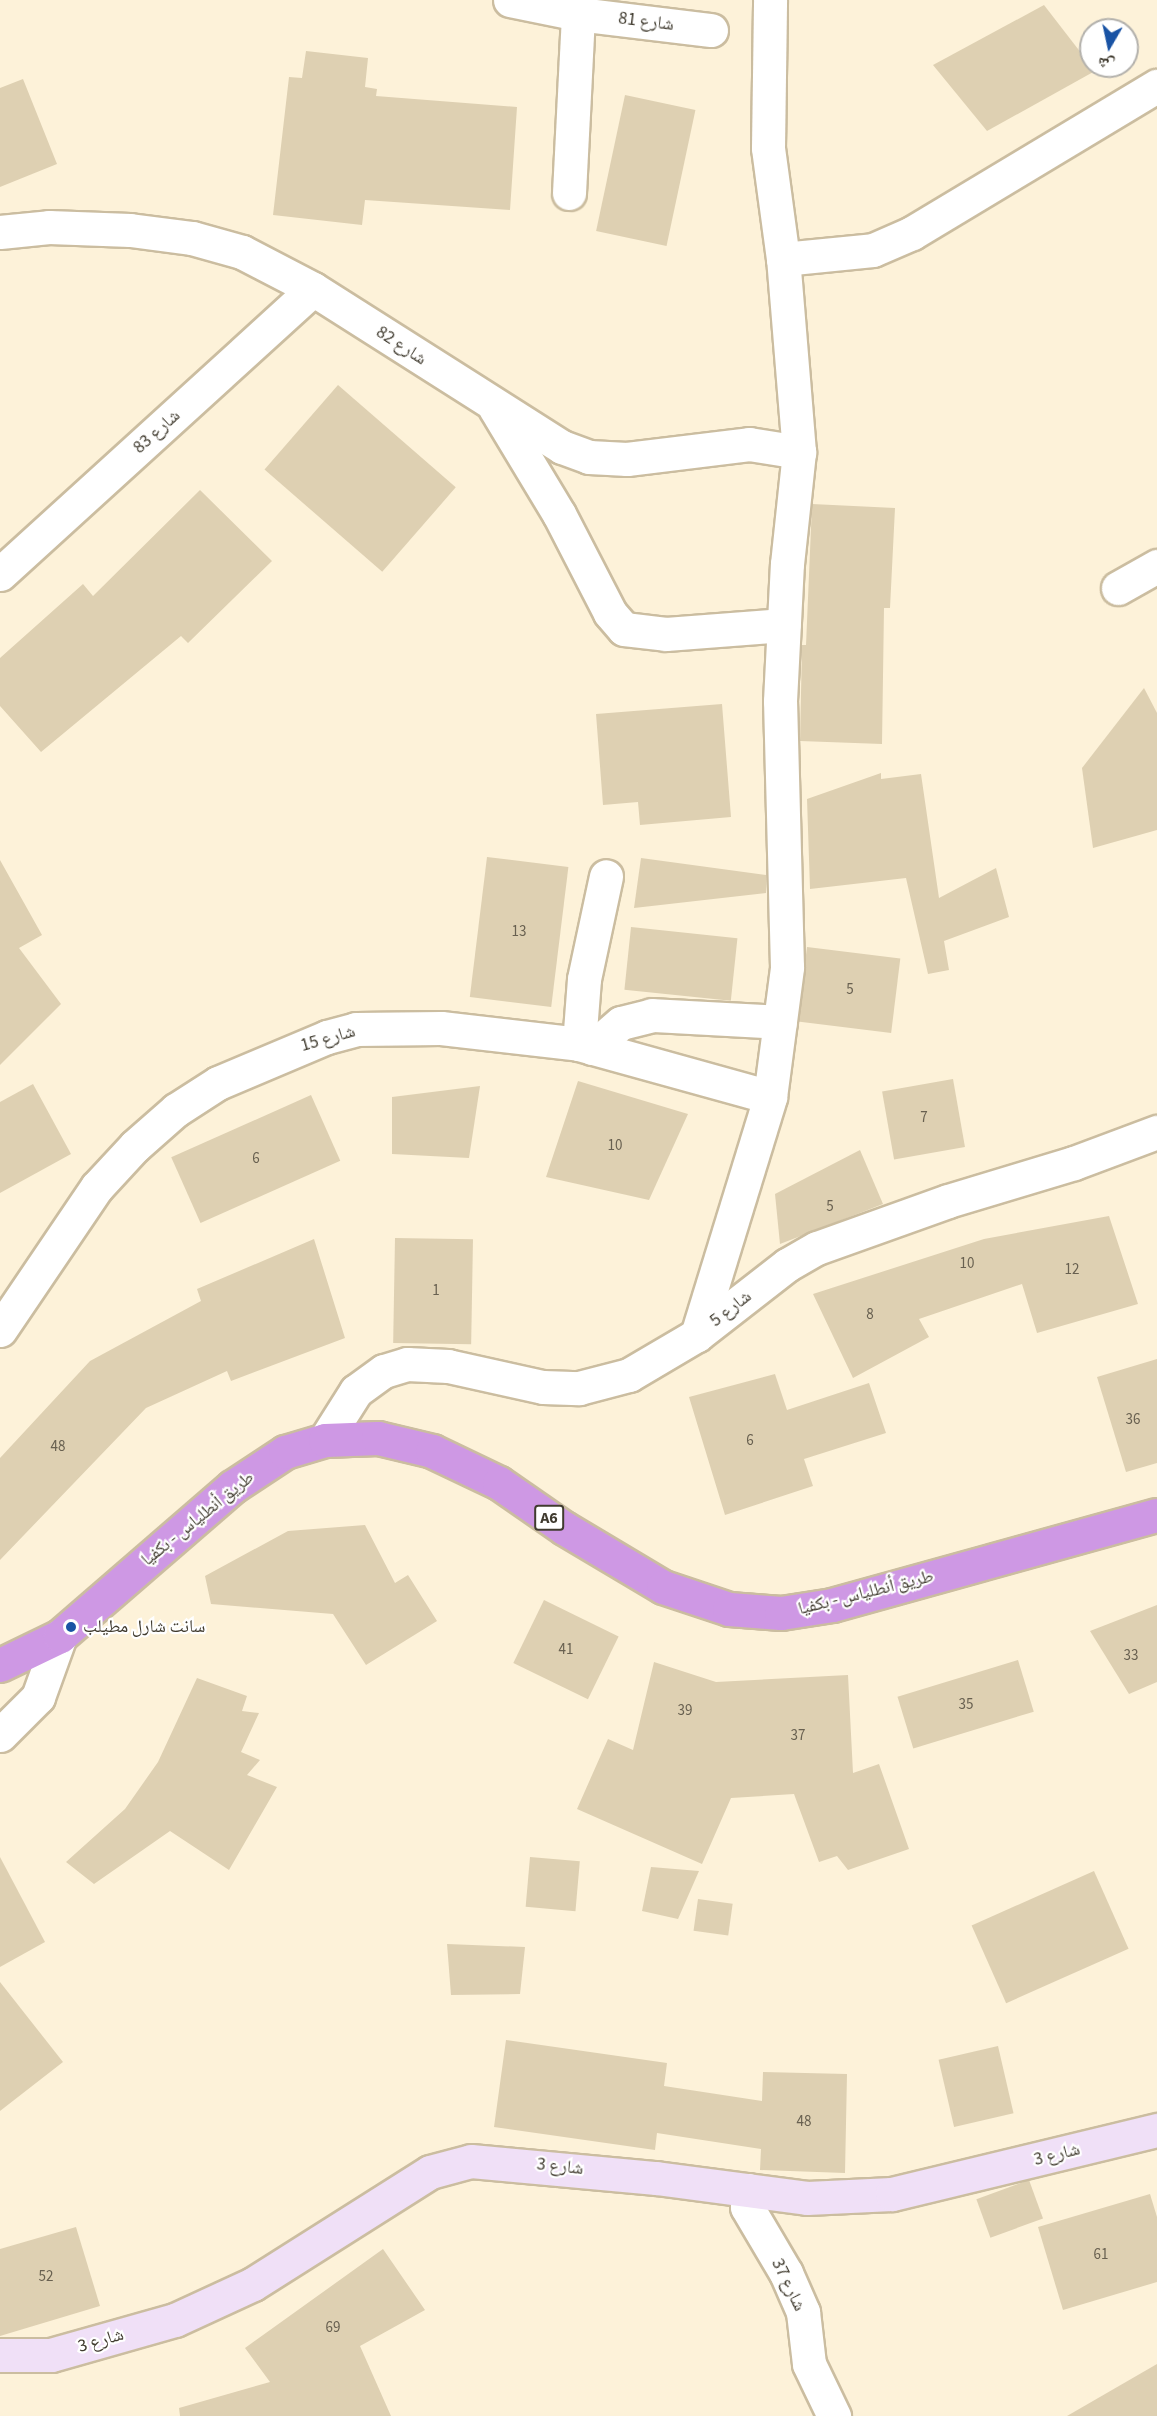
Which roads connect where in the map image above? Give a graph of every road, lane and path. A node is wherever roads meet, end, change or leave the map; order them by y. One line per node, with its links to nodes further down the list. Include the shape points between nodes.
1 (510, 0): 3 (street, شارع 81)
2 (770, 0): 8 (street, via 768,148)
3 (578, 14): 4 (street, شارع 81); 6 (street)
4 (711, 30)
5 (1157, 86): 8 (street, via 912,233 873,250 839,257)
6 (569, 193)
7 (0, 232): 9 (street, شارع 82, via 49,227 192,238 242,252)
8 (783, 259): 11 (street)
9 (313, 288): 10 (street, شارع 82); 13 (street, شارع 83)
10 (494, 407): 11 (street, شارع 82, via 562,447 589,457 627,459 749,444); 15 (street, via 559,514 610,613 624,629 666,634)
11 (799, 452): 15 (street)
12 (1157, 566): 14 (street)
13 (0, 574)
14 (1118, 588)
15 (784, 625): 17 (street, via 780,701 787,967)
16 (606, 876): 18 (street, via 584,979)
17 (780, 1022): 18 (street, via 652,1015 621,1023); 19 (street)
18 (585, 1046): 19 (street, شارع 15); 21 (street, شارع 15, via 441,1028 356,1029 288,1051 218,1083 176,1110 96,1187)
19 (770, 1097): 22 (street)
20 (1157, 1132): 22 (street, شارع 5, via 817,1248 787,1265)
21 (0, 1330)
22 (697, 1335): 23 (street, شارع 5, via 629,1376 579,1388 543,1387 448,1366 407,1364 384,1371 356,1391)
23 (325, 1440): 24 (highway, طريق أنطلياس - بكفيا / A6, via 378,1438 432,1451 499,1483 564,1528 663,1587 729,1609 781,1613 832,1605); 25 (highway, طريق أنطلياس - بكفيا / A6, via 285,1452 232,1487)
24 (1157, 1515)
25 (60, 1636): 26 (highway, طريق أنطلياس - بكفيا / A6); 27 (street, via 38,1697)
26 (0, 1665)
27 (0, 1735)
28 (1157, 2130): 29 (street, شارع 3, via 892,2194 807,2198)
29 (748, 2190): 30 (street, شارع 3, via 471,2161 430,2172 253,2284 175,2320 51,2355); 31 (street, شارع 37, via 747,2207 786,2273 803,2312 809,2364)
30 (0, 2355)
31 (834, 2416)

